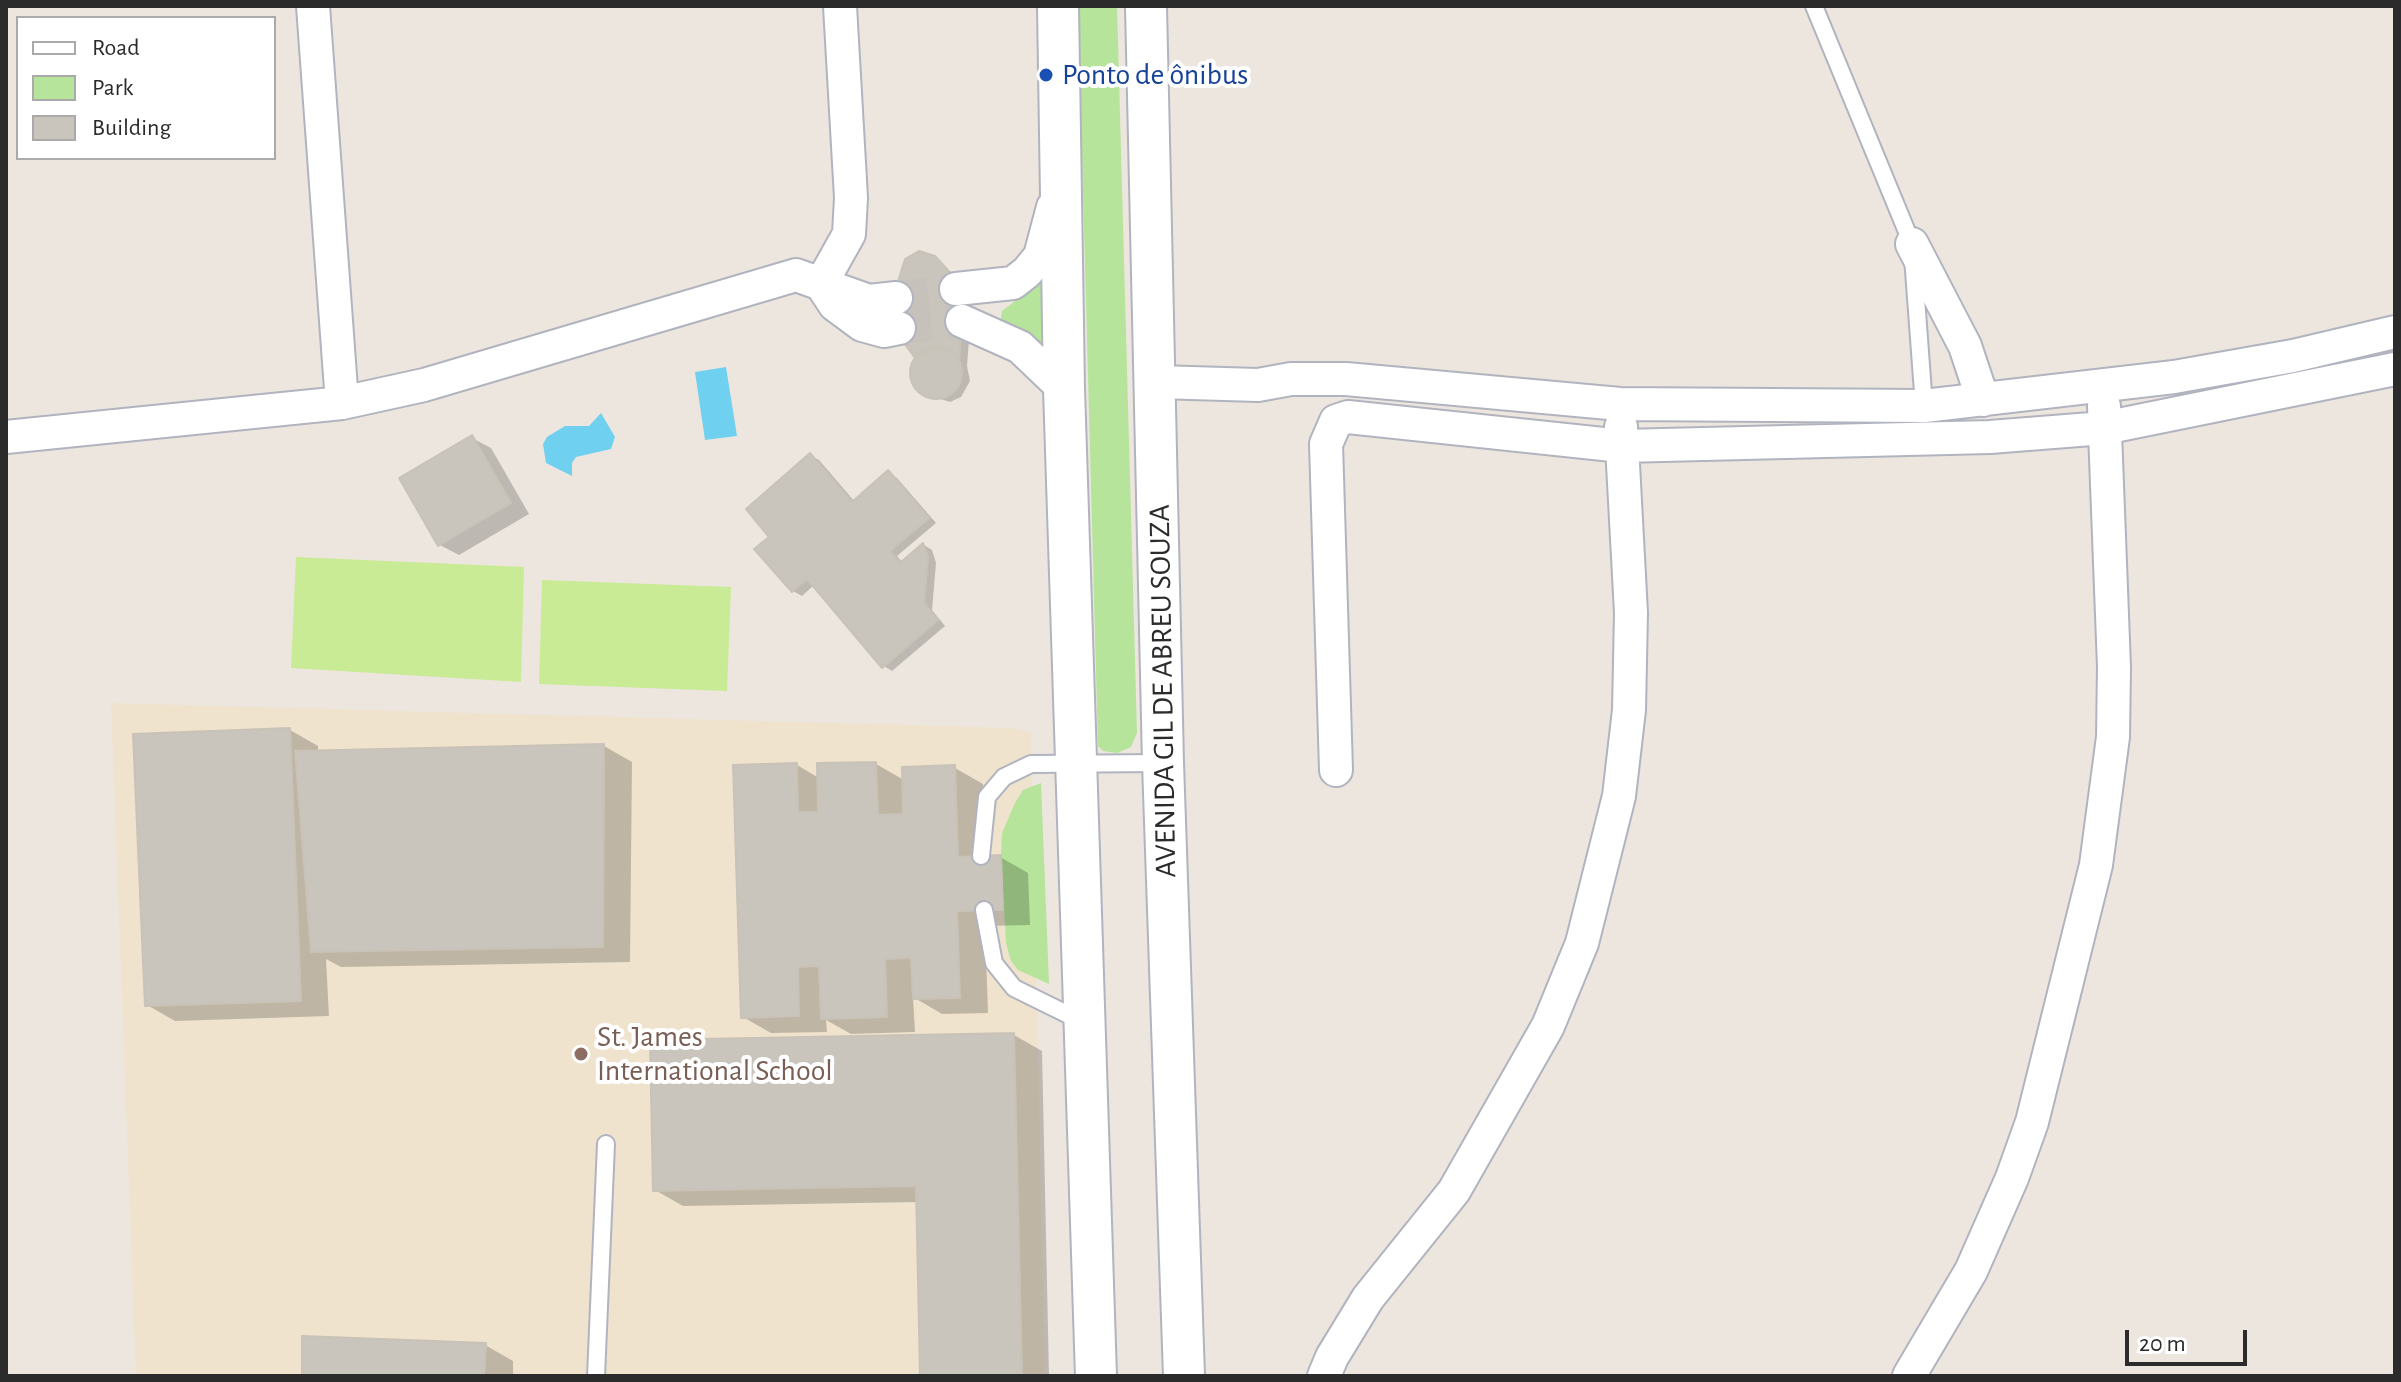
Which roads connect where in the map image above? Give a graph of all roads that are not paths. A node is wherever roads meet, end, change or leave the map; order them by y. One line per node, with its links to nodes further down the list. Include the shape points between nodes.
1 (313, 6): 18 (street)
2 (840, 6): 8 (street, via 849,234)
3 (1058, 6): 6 (street)
4 (1814, 6): 7 (lane)
5 (1144, 10): 14 (street, AVENIDA GIL DE ABREU SOUZA)
6 (1060, 172): 9 (street, via 1040,256 1027,272 1013,283); 16 (street)
7 (1912, 244): 17 (street, via 1965,346); 20 (lane)
8 (821, 284): 10 (street); 18 (street, via 796,275 782,277 424,385)
9 (956, 289)
10 (898, 313)
11 (962, 321): 16 (street, via 1020,347)
12 (2395, 332): 15 (street, via 2250,364)
13 (2395, 369): 21 (street)
14 (1157, 382): 19 (street, via 1258,385 1346,379); 24 (street, AVENIDA GIL DE ABREU SOUZA)
15 (2103, 387): 17 (street); 21 (street)
16 (1064, 389): 25 (street)
17 (1983, 400): 20 (street)
18 (342, 403): 22 (street)
19 (1620, 404): 20 (street); 23 (street)
20 (1924, 406)
21 (2104, 428): 23 (street, via 1990,437); 35 (street, via 2113,737 2096,865 2032,1122 2012,1178 1971,1271)
22 (6, 437)
23 (1622, 446): 26 (street, via 1348,417 1336,421 1326,444); 34 (street, via 1631,613 1629,710 1619,796 1582,943 1542,1038 1454,1191 1368,1298)
24 (1163, 763): 25 (lane); 33 (street, AVENIDA GIL DE ABREU SOUZA)
25 (1076, 764): 27 (lane, via 1031,764 1004,777 987,797); 29 (street)
26 (1336, 770)
27 (981, 856)
28 (984, 910): 29 (lane, via 994,963 1014,988)
29 (1085, 1022): 32 (street)
30 (606, 1144): 31 (lane)
31 (596, 1376)
32 (1096, 1376)
33 (1184, 1376)
34 (1324, 1376)
35 (1909, 1376)

